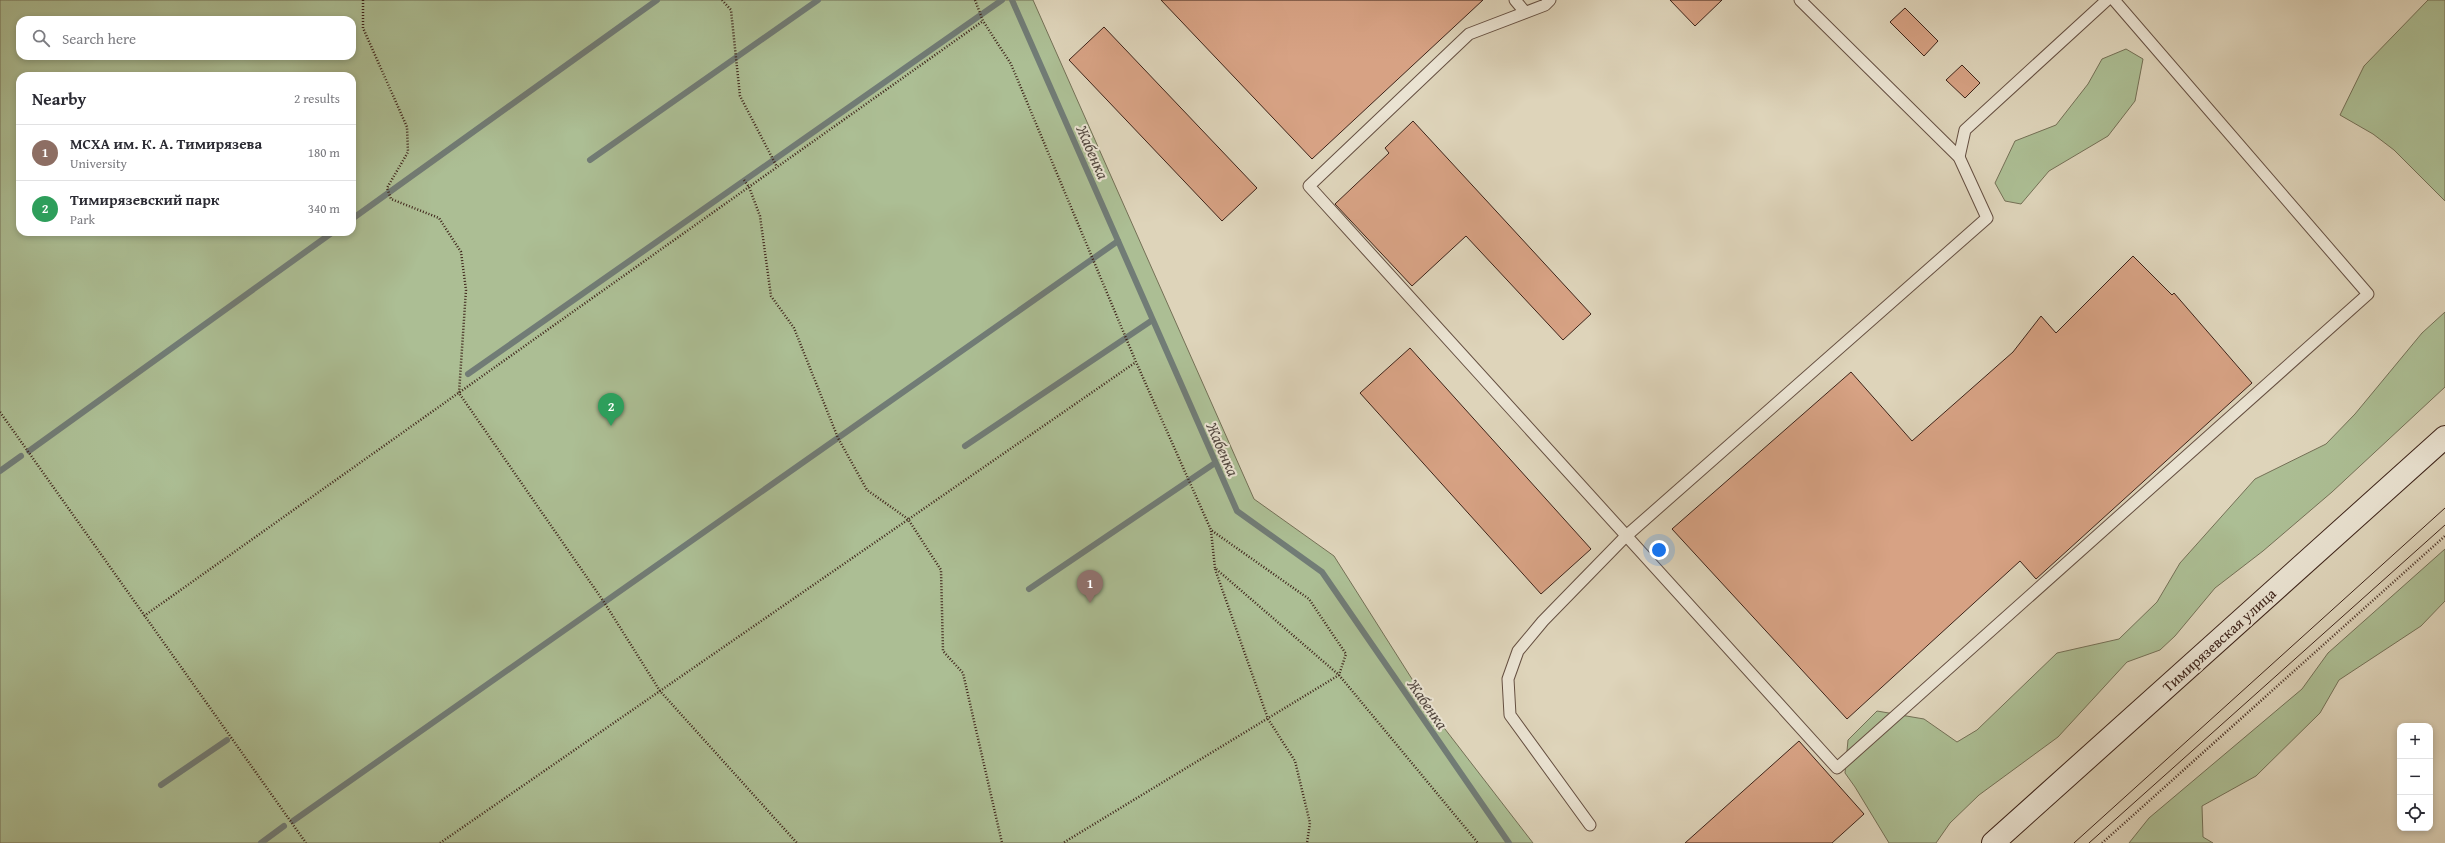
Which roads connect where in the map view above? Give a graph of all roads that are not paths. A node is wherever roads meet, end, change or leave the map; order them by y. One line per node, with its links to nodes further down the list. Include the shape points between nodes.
1 (1515, 0): 6 (lane)
2 (1550, 0): 6 (lane)
3 (1802, 0): 7 (lane)
4 (2107, 0): 7 (lane, via 1965,130)
5 (2114, 0): 9 (lane, via 2368,294 1837,768)
6 (1525, 12): 9 (lane, via 1469,34 1308,186)
7 (1959, 157): 9 (lane, via 1987,218)
8 (2445, 437): 11 (main road, Тимирязевская улица)
9 (1625, 537): 10 (lane, via 1518,651 1508,679 1510,715)
10 (1590, 825)
11 (2003, 840)

